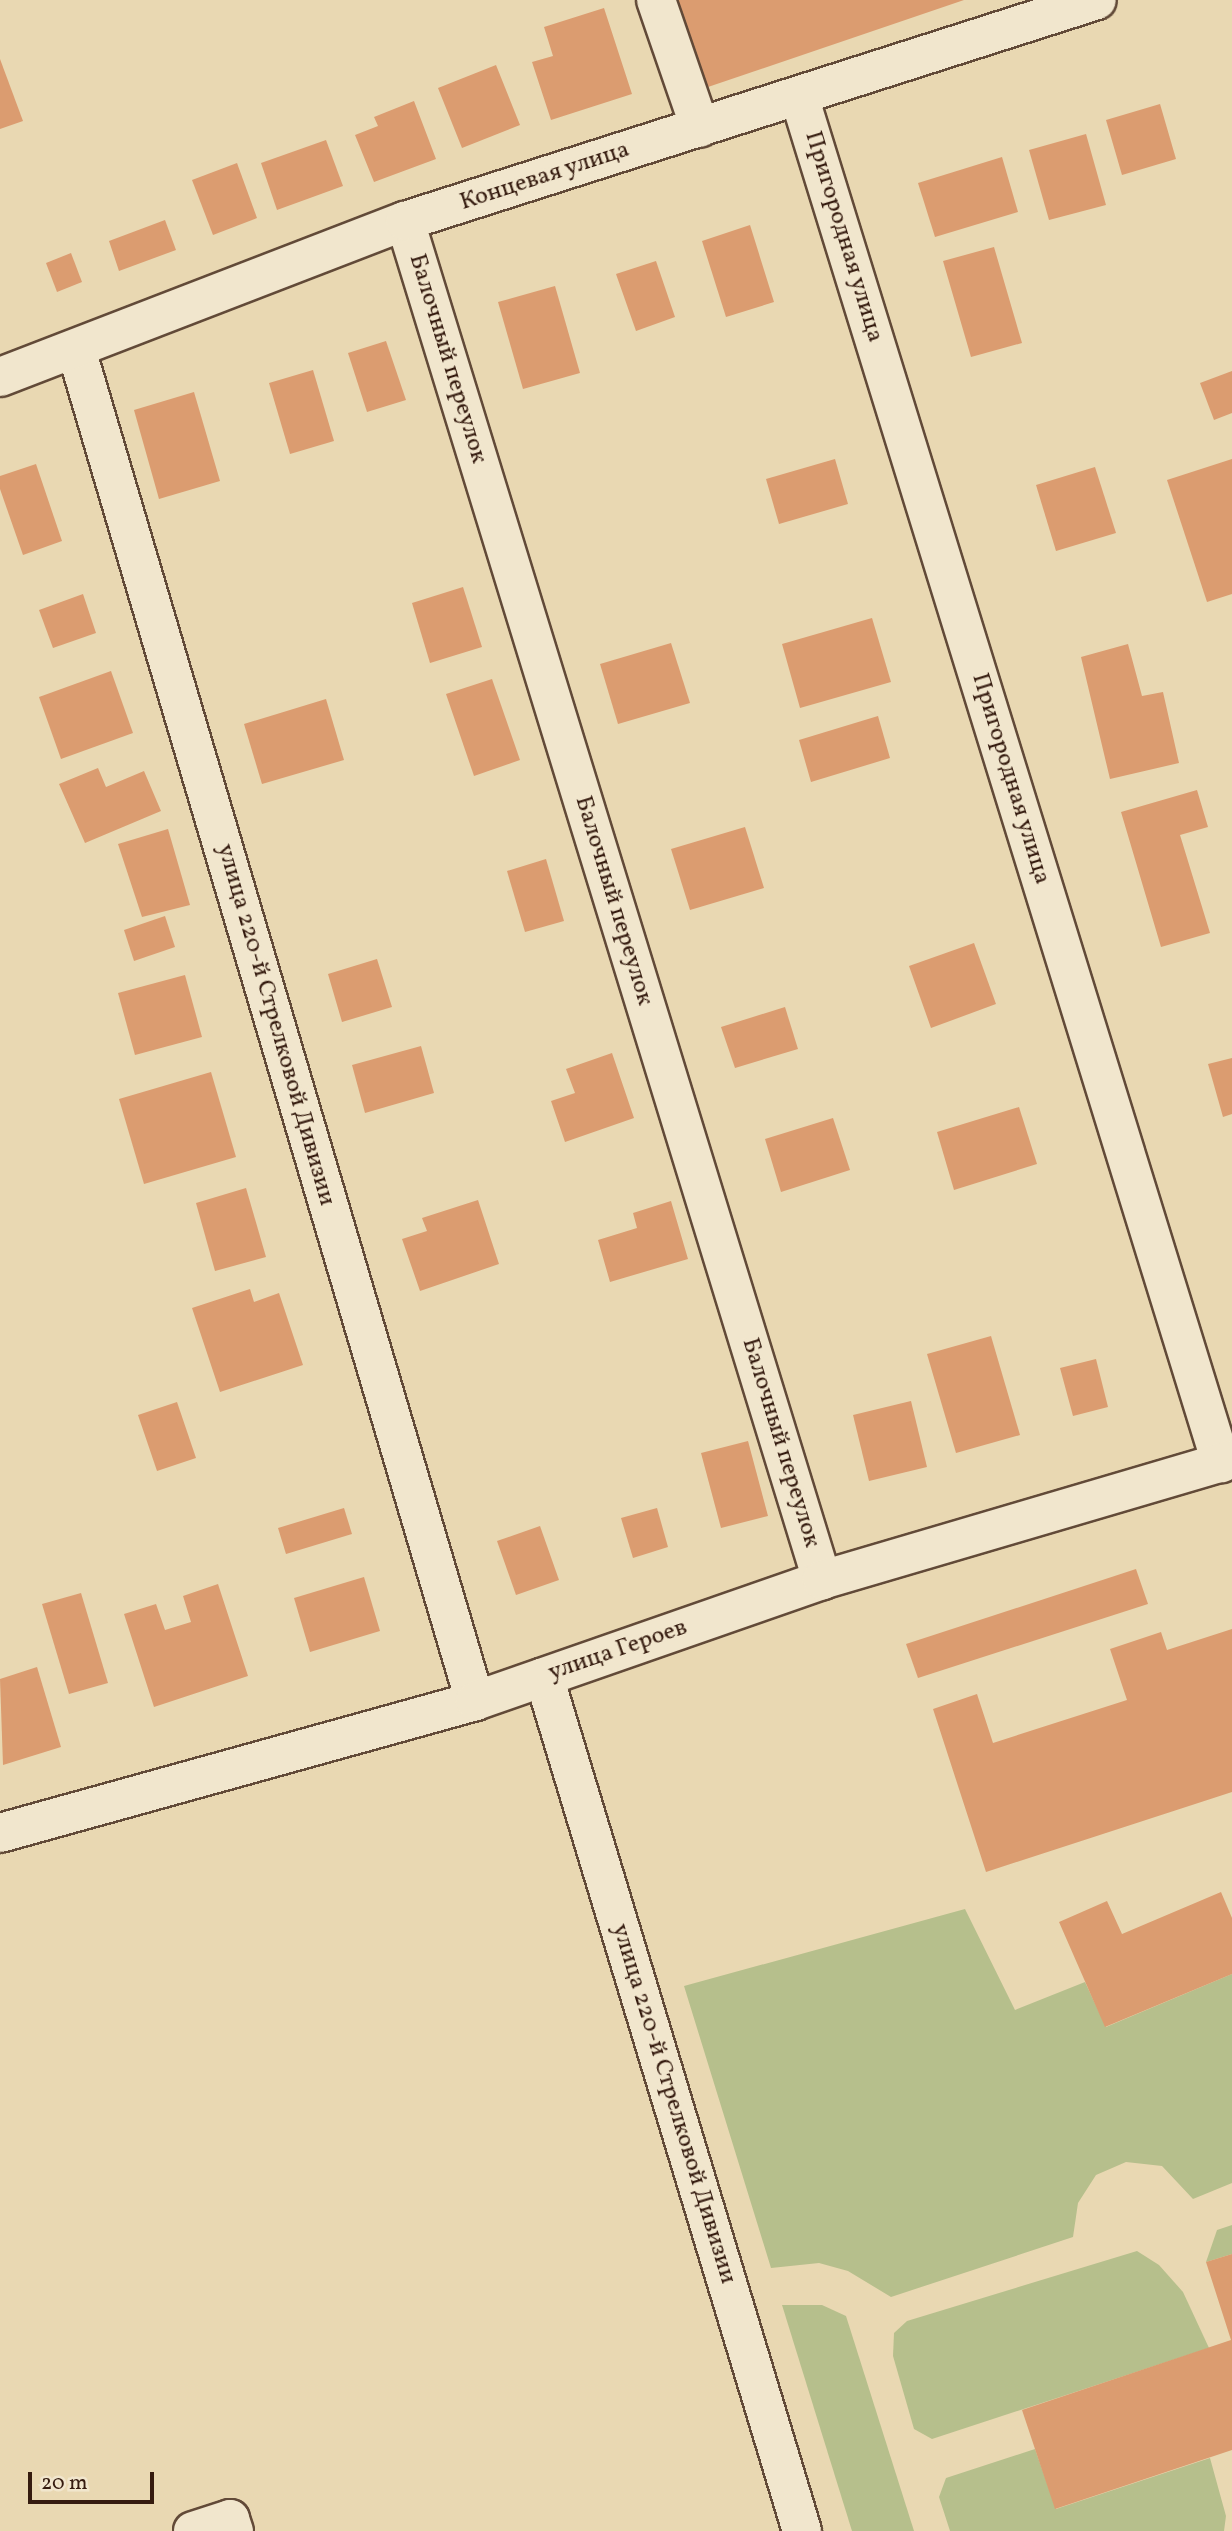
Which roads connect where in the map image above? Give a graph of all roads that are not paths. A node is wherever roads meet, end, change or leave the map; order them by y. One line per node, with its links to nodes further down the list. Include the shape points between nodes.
1 (656, 0): 4 (street)
2 (1097, 0): 3 (street, Концевая улица)
3 (799, 96): 4 (street, Концевая улица); 8 (street, Пригородная улица)
4 (700, 128): 5 (street, Концевая улица)
5 (405, 222): 6 (street, Концевая улица); 9 (street, Балочный переулок)
6 (76, 349): 7 (street, Концевая улица); 11 (street, улица 220-й Стрелковой Дивизии)
7 (0, 377)
8 (1226, 1461): 9 (street, улица Героев)
9 (822, 1580): 10 (street, улица Героев)
10 (544, 1677): 11 (street, улица Героев); 15 (street, улица 220-й Стрелковой Дивизии)
11 (475, 1701): 12 (street, улица Героев)
12 (0, 1833)
13 (193, 2531): 14 (street, via 230,2519)
14 (234, 2531)
15 (802, 2531)

